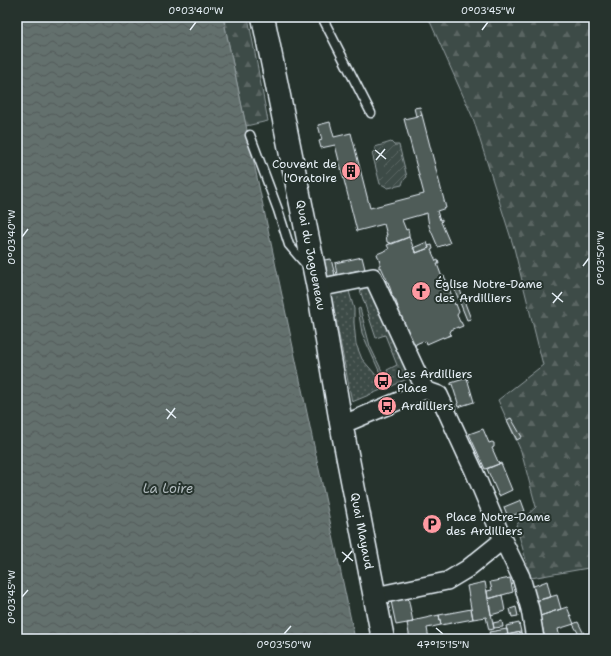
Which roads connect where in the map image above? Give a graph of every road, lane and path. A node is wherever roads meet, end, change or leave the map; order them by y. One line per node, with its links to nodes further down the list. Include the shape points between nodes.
1 (263, 17): 5 (main road, Quai du Jagueneau)
2 (322, 17): 3 (lane)
3 (371, 113)
4 (250, 135): 5 (lane, via 289,245)
5 (316, 281): 6 (street, via 373,277); 7 (main road, Quai du Jagueneau)
6 (432, 392): 7 (street); 8 (street, via 474,471)
7 (341, 423): 9 (main road, Quai Mayaud)
8 (503, 540): 9 (street, via 467,569 447,581); 11 (street, via 524,585)
9 (375, 596): 10 (main road, Quai Mayaud)
10 (383, 639)
11 (536, 639)

